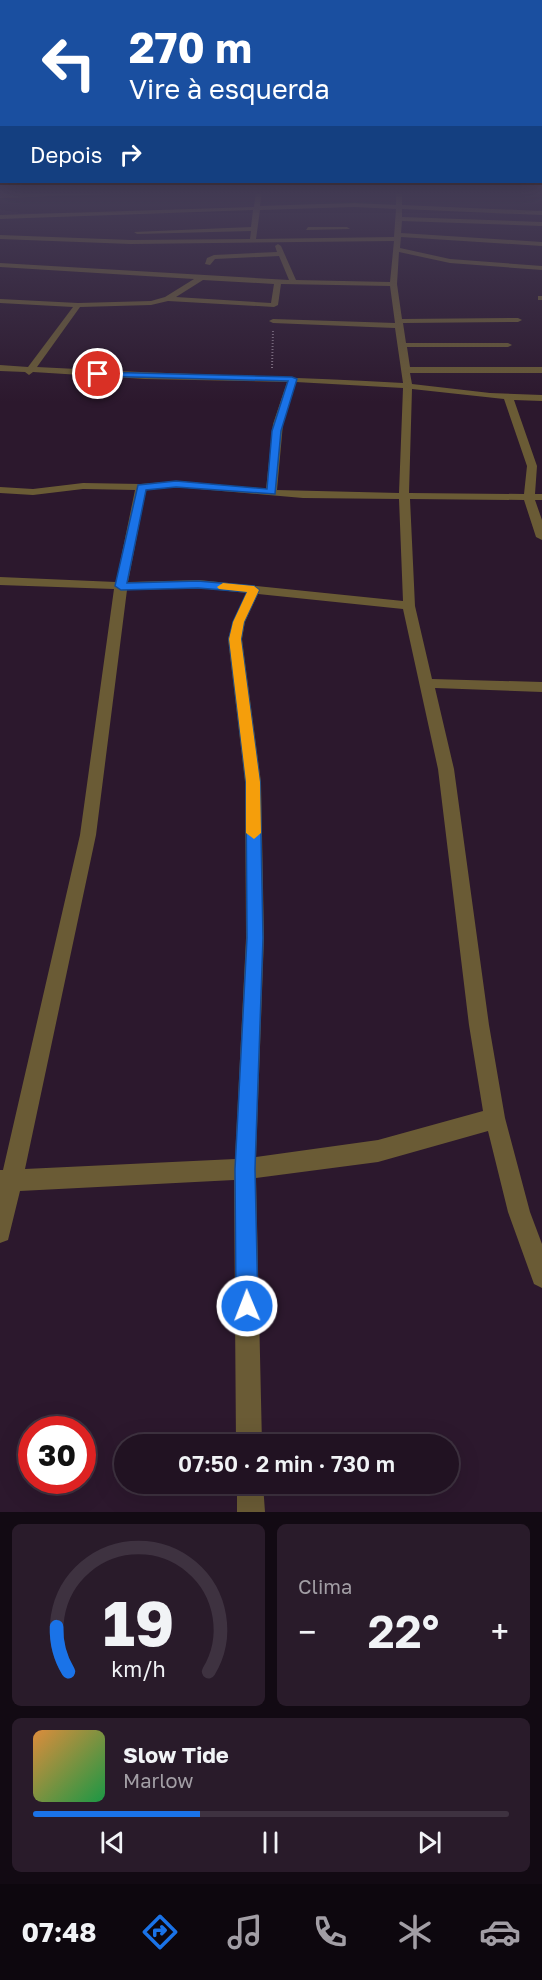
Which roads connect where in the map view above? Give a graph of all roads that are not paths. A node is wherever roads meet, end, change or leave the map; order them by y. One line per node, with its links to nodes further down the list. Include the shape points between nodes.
1 (284, 262): 8 (street)
2 (405, 262): 4 (street)
3 (469, 262): 6 (street)
4 (396, 263): 10 (street)
5 (0, 265): 7 (street)
6 (542, 267)
7 (201, 278): 9 (street); 11 (street)
8 (293, 281): 9 (street); 10 (street)
9 (278, 282): 11 (street, via 274,305)
10 (393, 284): 16 (street)
11 (168, 299): 13 (street, via 143,304)
12 (0, 301): 13 (street)
13 (78, 305): 22 (street)
14 (518, 320): 16 (street)
15 (273, 321): 16 (street)
16 (399, 324): 17 (street)
17 (402, 345): 18 (street); 20 (street)
18 (508, 345)
19 (0, 368): 22 (street)
20 (406, 370): 21 (street); 24 (street)
21 (542, 370)
22 (29, 372): 23 (street)
23 (292, 379): 24 (street); 29 (street, via 277,431)
24 (408, 386): 25 (street); 30 (street)
25 (508, 397): 26 (street); 32 (street, via 532,466)
26 (542, 398)
27 (141, 487): 28 (street); 29 (street, via 176,484); 35 (street)
28 (0, 490)
29 (271, 492): 30 (street)
30 (404, 494): 32 (street); 37 (street)
31 (542, 497): 32 (street)
32 (529, 498): 33 (street)
33 (542, 537)
34 (0, 581): 35 (street)
35 (121, 586): 36 (street, via 198,584); 42 (street, via 88,835)
36 (254, 590): 37 (street); 41 (street, via 235,639 253,782 255,938)
37 (409, 606): 38 (street)
38 (428, 683): 39 (street); 40 (street, via 446,769)
39 (542, 687)
40 (495, 1118): 41 (street, via 378,1151); 44 (street, via 519,1212)
41 (245, 1169): 42 (street); 45 (street)
42 (6, 1181): 43 (street)
43 (0, 1232)
44 (542, 1276)
45 (249, 1434)
46 (250, 1494): 47 (street)
47 (250, 1512)

